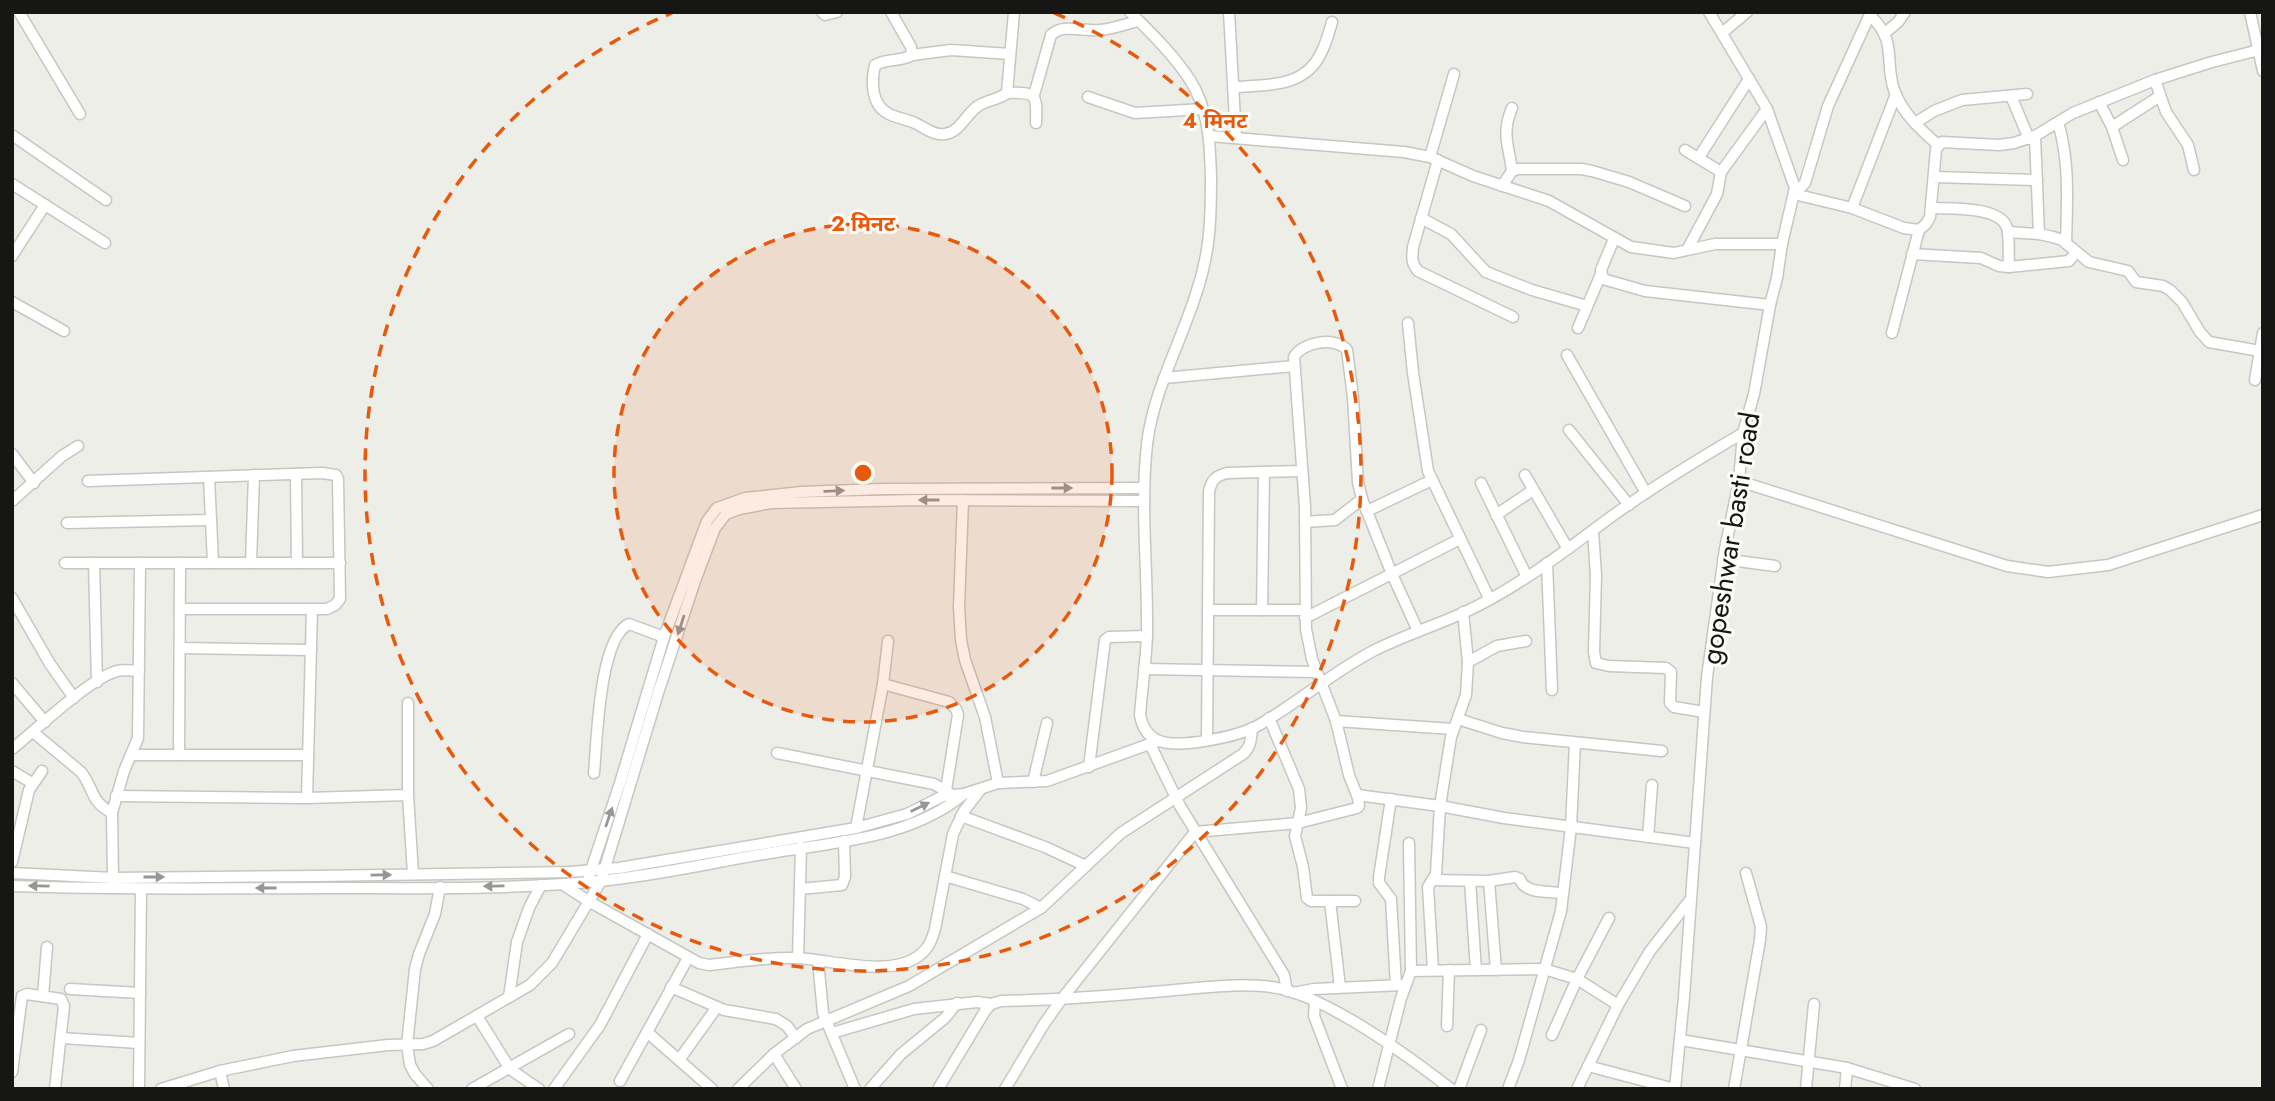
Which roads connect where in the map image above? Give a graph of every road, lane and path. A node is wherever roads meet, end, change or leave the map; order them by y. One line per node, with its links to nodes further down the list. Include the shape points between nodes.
1 (19, 12): 35 (street)
2 (822, 12): 3 (street)
3 (837, 12)
4 (891, 12): 18 (street)
5 (1014, 12): 17 (street)
6 (1229, 12): 23 (street)
7 (1709, 12): 14 (street)
8 (1747, 12): 14 (street)
9 (1905, 12): 15 (street)
10 (2250, 12): 16 (street)
11 (1871, 14): 15 (street); 56 (street, gopeshwar basti road, via 1828,106 1805,183)
12 (1134, 16): 27 (street, via 1100,30 1056,31); 33 (street, via 1191,81)
13 (1332, 22): 23 (street, via 1321,54 1298,78 1282,84)
14 (1722, 33): 21 (street)
15 (1885, 33): 26 (street)
16 (2260, 50): 19 (street); 22 (street)
17 (1010, 54): 18 (street, via 951,50); 24 (street)
18 (912, 55): 24 (street, via 875,65 873,93 886,113 935,134 954,131 981,104)
19 (2263, 71)
20 (1454, 74): 47 (street)
21 (1749, 79): 34 (street); 46 (street)
22 (2155, 80): 29 (street); 31 (street)
23 (1234, 87): 43 (street)
24 (1007, 93): 27 (street)
25 (2027, 93): 28 (street)
26 (1896, 94): 38 (street); 60 (street)
27 (1034, 95): 37 (street)
28 (2011, 96): 38 (street, via 1962,100); 42 (street)
29 (2160, 96): 39 (street); 49 (street, via 2188,145)
30 (1088, 97): 33 (street, via 1135,113)
31 (2099, 102): 36 (street); 39 (street)
32 (1512, 108): 50 (street, via 1505,135)
33 (1203, 109): 41 (street)
34 (1767, 109): 51 (street); 56 (street)
35 (80, 114)
36 (2057, 122): 42 (street); 69 (street, via 2068,169)
37 (1036, 123)
38 (1915, 123): 44 (street)
39 (2112, 128): 48 (street)
40 (12, 135): 57 (street)
41 (1210, 136): 43 (street); 88 (street, via 1211,218 1206,260)
42 (2032, 137): 44 (street, via 1999,145); 53 (street)
43 (1236, 138): 47 (street)
44 (1938, 145): 52 (street)
45 (1685, 150): 51 (street)
46 (1701, 154)
47 (1434, 158): 55 (street); 62 (street)
48 (2123, 160)
49 (2194, 170)
50 (1512, 171): 55 (street); 59 (street, via 1592,171)
51 (1721, 172): 70 (street, via 1717,194)
52 (1935, 177): 53 (street); 61 (street)
53 (2037, 180): 65 (street)
54 (12, 184): 58 (street)
55 (1502, 186): 66 (street, via 1549,201)
56 (1794, 191): 60 (street); 68 (street, gopeshwar basti road)
57 (106, 200)
58 (45, 205): 67 (street); 73 (street)
59 (1685, 206)
60 (1852, 208): 63 (street)
61 (1932, 208): 63 (street); 64 (street, via 1993,214)
62 (1422, 218): 78 (street, via 1451,234 1486,272); 79 (street, via 1411,257 1418,271)
63 (1919, 230): 72 (street)
64 (2008, 232): 65 (street); 74 (street)
65 (2039, 234): 69 (street)
66 (1614, 239): 70 (street, via 1645,250); 75 (street)
67 (105, 243)
68 (1782, 243): 70 (street, via 1714,244); 77 (street, gopeshwar basti road)
69 (2066, 243): 71 (street)
70 (1687, 250)
71 (2076, 252): 74 (street, via 2069,261); 85 (street, via 2089,262 2128,271 2136,282 2170,290 2209,342)
72 (1912, 254): 74 (street, via 1980,258); 83 (street)
73 (12, 256)
74 (2009, 267)
75 (1601, 274): 77 (street, via 1603,279 1645,291); 78 (street)
76 (12, 302): 82 (street)
77 (1770, 305): 91 (street, gopeshwar basti road)
78 (1587, 306): 81 (street)
79 (1513, 317)
80 (1408, 323): 100 (street, via 1423,447)
81 (1578, 328)
82 (64, 331)
83 (1892, 332)
84 (2263, 333): 85 (street)
85 (2260, 351): 89 (street)
86 (1567, 355): 107 (street)
87 (1294, 366): 88 (street); 94 (street); 108 (street, via 1301,349 1336,342 1347,350)
88 (1164, 378): 105 (street, via 1147,441)
89 (2255, 380)
90 (1569, 430): 112 (street)
91 (1743, 433): 102 (street, gopeshwar basti road); 107 (street)
92 (78, 446): 103 (street)
93 (12, 454): 103 (street)
94 (1302, 471): 95 (street); 117 (street)
95 (1264, 472): 139 (street, via 1227,473 1211,482); 140 (street)
96 (296, 474): 97 (street); 129 (street); 130 (street, via 332,473 338,479)
97 (254, 475): 99 (street); 128 (street)
98 (1525, 475): 106 (street)
99 (209, 477): 101 (street); 116 (street)
100 (1432, 480): 113 (street); 120 (street)
101 (88, 481)
102 (1739, 481): 115 (street, via 2007,566 2048,572 2108,565); 122 (street, gopeshwar basti road)
103 (34, 483): 111 (street)
104 (1480, 483): 114 (street)
105 (1143, 488): 110 (street); 145 (street, one-way to 105, via 707,521 718,508 745,498 884,489)
106 (1534, 490): 114 (street); 121 (street)
107 (1646, 493): 112 (street)
108 (1362, 499): 113 (street); 117 (street, via 1335,520)
109 (963, 500): 110 (street); 186 (street, via 961,640 988,728); 210 (street, one-way to 210, via 772,503 739,509 719,521 658,693)
110 (1144, 500): 144 (street)
111 (12, 501)
112 (1629, 505): 119 (street)
113 (1367, 511): 133 (street)
114 (1496, 515): 134 (street)
115 (2263, 515)
116 (211, 520): 118 (street); 127 (street)
117 (1305, 522): 142 (street)
118 (67, 523)
119 (1593, 531): 121 (street); 162 (street, via 1597,663 1666,668 1673,677 1670,703)
120 (1460, 539): 133 (street); 136 (street)
121 (1568, 549): 131 (street)
122 (1723, 559): 132 (street); 162 (street, gopeshwar basti road)
123 (65, 563): 124 (street)
124 (94, 563): 125 (street); 156 (street)
125 (139, 563): 126 (street); 153 (street)
126 (180, 563): 127 (street); 137 (street)
127 (213, 563): 128 (street)
128 (251, 563): 129 (street)
129 (297, 563): 130 (street)
130 (340, 563): 138 (street, via 340,599 327,609)
131 (1548, 563): 134 (street); 159 (street)
132 (1775, 566)
133 (1392, 574): 142 (street); 143 (street)
134 (1527, 577): 136 (street)
135 (12, 598): 160 (street)
136 (1489, 598): 141 (street)
137 (180, 608): 138 (street); 148 (street)
138 (312, 609): 149 (street)
139 (1208, 610): 140 (street); 152 (street)
140 (1262, 610): 142 (street)
141 (1464, 612): 143 (street); 150 (street)
142 (1306, 614): 154 (street)
143 (1418, 631): 158 (street, via 1375,650)
144 (1147, 636): 151 (street); 179 (street, via 1105,640)
145 (664, 637): 183 (street, via 629,624 617,633 604,671); 214 (street, one-way to 145)
146 (888, 641): 157 (street)
147 (1526, 641): 150 (street, via 1497,646)
148 (180, 648): 149 (street); 177 (street)
149 (311, 650): 178 (street)
150 (1468, 662): 167 (street, via 1466,695)
151 (1144, 669): 152 (street); 171 (street, via 1140,715)
152 (1209, 670): 154 (street); 170 (street)
153 (139, 671): 156 (street, via 114,672); 176 (street, via 138,738)
154 (1316, 672): 158 (street)
155 (12, 682): 165 (street)
156 (97, 682): 160 (street)
157 (883, 684): 182 (street); 189 (street, via 948,702 956,709)
158 (1321, 684): 163 (street); 164 (street)
159 (1552, 691)
160 (74, 698): 165 (street)
161 (408, 703): 191 (street)
162 (1704, 712): 206 (street, gopeshwar basti road)
163 (1269, 718): 168 (street); 199 (street, via 1299,789)
164 (1336, 721): 167 (street); 190 (street)
165 (45, 722): 169 (street)
166 (1047, 723): 184 (street)
167 (1455, 724): 172 (street); 196 (street)
168 (1252, 728): 170 (street); 193 (street, via 1251,743 1243,754)
169 (33, 732): 173 (street); 197 (street, via 81,772 96,801)
170 (1207, 740): 171 (street)
171 (1154, 743): 179 (street); 193 (street)
172 (1575, 743): 174 (street); 200 (street)
173 (12, 749)
174 (1662, 751)
175 (777, 754): 182 (street)
176 (132, 755): 177 (street); 192 (street)
177 (179, 755): 178 (street)
178 (308, 755): 194 (street)
179 (1089, 767): 184 (street)
180 (12, 771): 185 (street)
181 (42, 771): 185 (street)
182 (867, 771): 189 (street, via 934,784); 201 (street)
183 (594, 773)
184 (1033, 782): 186 (street)
185 (32, 783): 208 (street)
186 (998, 783): 188 (street)
187 (1652, 786): 203 (street)
188 (981, 789): 189 (street); 198 (street)
189 (954, 793): 201 (street, one-way to 189, via 906,814); 204 (street, via 950,806 910,825)
190 (1357, 794): 195 (street); 199 (street, via 1357,808)
191 (408, 795): 194 (street); 213 (street)
192 (116, 796): 194 (street); 197 (street)
193 (1174, 797): 202 (street); 209 (street, via 1121,833)
194 (307, 798)
195 (1391, 799): 196 (street); 246 (street, via 1379,883 1390,894)
196 (1440, 806): 200 (street); 217 (street)
197 (113, 813): 216 (street)
198 (961, 816): 209 (street); 215 (street)
199 (1298, 823): 202 (street); 229 (street, via 1295,836 1307,898)
200 (1571, 827): 203 (street); 227 (street)
201 (856, 828): 210 (street)
202 (1195, 832): 250 (street); 254 (street)
203 (1648, 837): 206 (street)
204 (844, 841): 207 (street); 226 (street, via 842,885)
205 (1409, 843): 244 (street)
206 (1695, 843): 228 (street, gopeshwar basti road)
207 (801, 848): 218 (street); 226 (street)
208 (12, 862)
209 (1086, 866): 232 (street)
210 (605, 869): 214 (street); 218 (street)
211 (12, 873): 216 (street)
212 (1746, 873): 275 (street, via 1761,927)
213 (413, 874): 214 (street); 216 (street, one-way to 213)
214 (589, 876): 218 (street); 221 (street)
215 (945, 876): 232 (street); 238 (street, via 935,929 918,956 869,967)
216 (113, 878)
217 (1432, 880): 219 (street); 239 (street, via 1427,891)
218 (601, 881): 231 (street)
219 (1470, 881): 220 (street); 241 (street)
220 (1489, 881): 227 (street, via 1515,877 1526,889); 242 (street)
221 (562, 884): 222 (street); 231 (street)
222 (541, 885): 224 (street, one-way to 224); 253 (street, via 517,942)
223 (12, 887): 225 (street, one-way to 223)
224 (440, 887): 225 (street, one-way to 225); 273 (street, via 419,954)
225 (141, 888): 251 (street)
226 (800, 889): 237 (street)
227 (1562, 893): 243 (street)
228 (1690, 900): 259 (street, via 1650,951); 271 (street, gopeshwar basti road)
229 (1330, 901): 230 (street); 248 (street)
230 (1355, 901)
231 (590, 902): 234 (street); 253 (street, via 543,974)
232 (1041, 908): 262 (street, via 909,986)
233 (1609, 918): 245 (street)
234 (648, 934): 236 (street); 293 (street, via 600,1025)
235 (47, 947): 252 (street)
236 (688, 958): 237 (street, via 709,965); 247 (street)
237 (798, 958): 238 (street)
238 (818, 961): 262 (street)
239 (1433, 970): 240 (street); 244 (street)
240 (1449, 970): 241 (street); 263 (street)
241 (1476, 970): 242 (street)
242 (1496, 970): 243 (street)
243 (1544, 970): 245 (street); 306 (street)
244 (1410, 971): 246 (street)
245 (1577, 979): 259 (street); 268 (street)
246 (1401, 985): 248 (street); 274 (street)
247 (671, 987): 260 (street); 265 (street)
248 (1340, 987): 250 (street)
249 (70, 989): 251 (street)
250 (1291, 992): 254 (street, via 1218,986); 255 (street)
251 (140, 993): 272 (street)
252 (43, 996): 269 (street, via 63,1002); 283 (street, via 27,994 20,999)
253 (509, 997): 261 (street)
254 (1061, 1000): 257 (street); 300 (street)
255 (1315, 1001): 274 (street); 301 (street, via 1314,1016)
256 (957, 1003): 257 (street); 266 (street, via 914,1009); 298 (street)
257 (991, 1004): 299 (street)
258 (1814, 1004): 278 (street)
259 (1618, 1005): 279 (street)
260 (717, 1007): 270 (street, via 776,1019); 277 (street)
261 (477, 1016): 273 (street, via 433,1041); 281 (street)
262 (826, 1020): 266 (street); 270 (street)
263 (1447, 1026)
264 (1481, 1030): 305 (street)
265 (647, 1032): 277 (street); 285 (street)
266 (832, 1033): 297 (street)
267 (569, 1034): 281 (street)
268 (1552, 1035)
269 (61, 1038): 272 (street); 286 (street)
270 (796, 1038): 276 (street)
271 (1681, 1040): 275 (street); 308 (street, gopeshwar basti road)
272 (139, 1043): 287 (street)
273 (407, 1045): 282 (street, via 293,1056); 290 (street, via 410,1065)
274 (1389, 1045): 284 (street); 302 (street)
275 (1740, 1049): 278 (street); 309 (street)
276 (774, 1054): 295 (street); 296 (street)
277 (679, 1060): 294 (street)
278 (1809, 1061): 280 (street); 310 (street)
279 (1588, 1066): 307 (street); 308 (street)
280 (1847, 1068): 311 (street); 312 (street)
281 (510, 1069): 291 (street); 292 (street)
282 (220, 1071): 288 (street); 289 (street)
283 (12, 1072)
284 (1434, 1076): 303 (street); 304 (street)
285 (620, 1081)
286 (55, 1089)
287 (139, 1089)
288 (161, 1089)
289 (224, 1089)
290 (428, 1089)
291 (472, 1089)
292 (539, 1089)
293 (555, 1089)
294 (712, 1089)
295 (738, 1089)
296 (796, 1089)
297 (855, 1089)
298 (870, 1089)
299 (938, 1089)
300 (1005, 1089)
301 (1342, 1089)
302 (1378, 1089)
303 (1430, 1089)
304 (1451, 1089)
305 (1459, 1089)
306 (1508, 1089)
307 (1577, 1089)
308 (1675, 1089)
309 (1734, 1089)
310 (1806, 1089)
311 (1845, 1089)
312 (1914, 1089)

